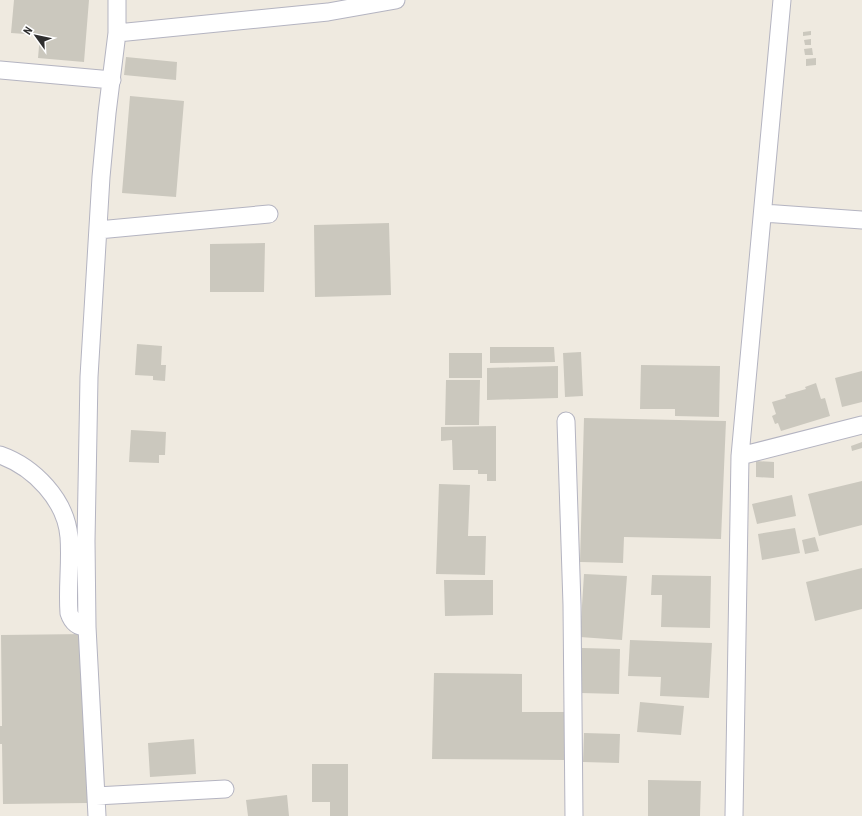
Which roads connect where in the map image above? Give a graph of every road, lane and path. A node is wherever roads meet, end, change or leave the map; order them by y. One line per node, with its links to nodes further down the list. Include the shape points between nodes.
1 (117, 0): 4 (street)
2 (396, 0): 4 (street, via 328,12)
3 (782, 0): 7 (street)
4 (117, 33): 6 (street)
5 (0, 70): 6 (street)
6 (112, 80): 10 (street, via 106,120)
7 (763, 213): 9 (street); 14 (street)
8 (270, 214): 10 (street)
9 (862, 220)
10 (98, 230): 15 (street, via 89,377)
11 (566, 421): 19 (street, via 572,605)
12 (862, 425): 14 (street)
13 (0, 454): 15 (street, via 33,473 60,508 69,536 69,614 73,622)
14 (740, 456): 20 (street)
15 (87, 627): 17 (street)
16 (226, 789): 17 (street)
17 (96, 796): 18 (street)
18 (97, 816)
19 (574, 816)
20 (734, 816)

